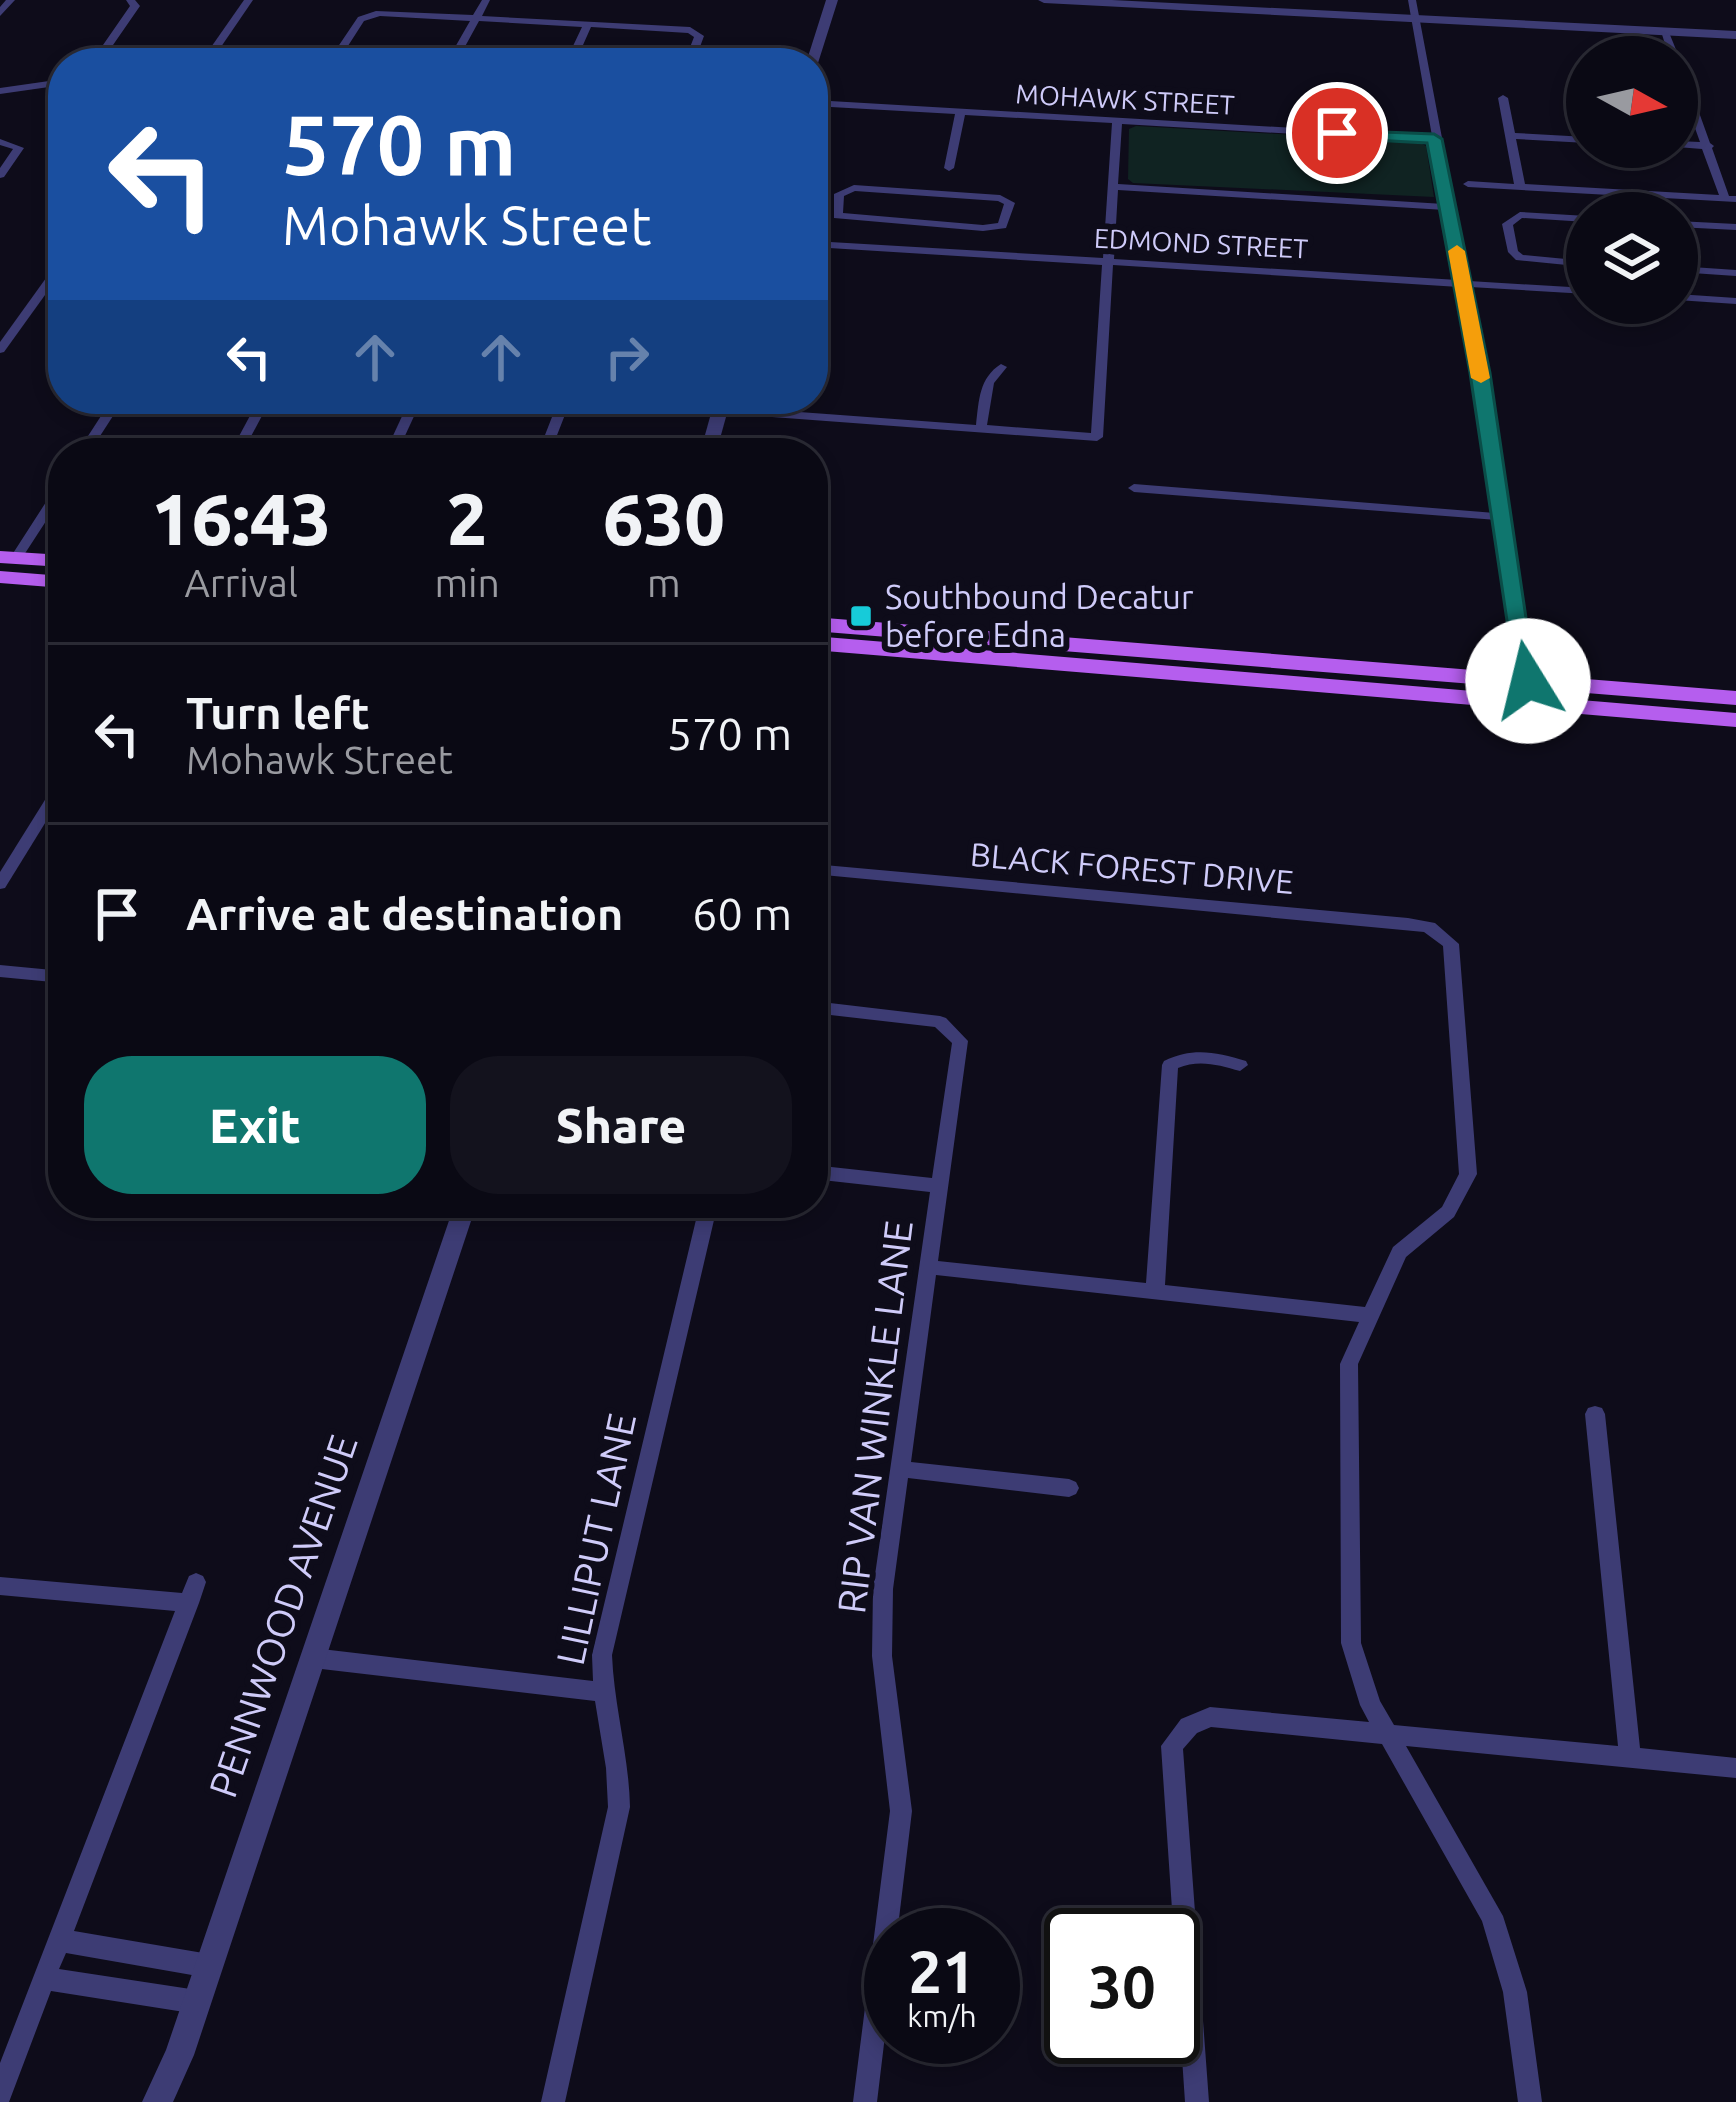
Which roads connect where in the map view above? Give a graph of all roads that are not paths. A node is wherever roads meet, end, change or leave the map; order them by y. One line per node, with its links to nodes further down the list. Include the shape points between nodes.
1 (11, 0): 8 (street)
2 (249, 0): 16 (street)
3 (486, 0): 9 (street)
4 (832, 0): 21 (street)
5 (1044, 0): 10 (street)
6 (1412, 0): 10 (street)
7 (132, 1): 15 (street)
8 (0, 13)
9 (476, 18): 11 (street); 17 (street, via 371,14); 18 (street)
10 (1415, 19): 12 (street); 30 (street)
11 (588, 24): 19 (street); 20 (street, via 696,32)
12 (1663, 31): 13 (street); 14 (street)
13 (1736, 35)
14 (1665, 36)
15 (109, 48)
16 (215, 48)
17 (342, 48)
18 (459, 48)
19 (577, 48)
20 (692, 48)
21 (817, 48)
22 (48, 84): 23 (street)
23 (0, 91)
24 (1503, 98): 29 (street)
25 (828, 104): 26 (street, MOHAWK STREET)
26 (961, 111): 28 (street, MOHAWK STREET); 35 (street)
27 (1698, 118): 34 (street)
28 (1117, 121): 30 (street, MOHAWK STREET); 39 (street)
29 (1511, 136): 31 (street); 38 (street)
30 (1434, 139): 41 (street)
31 (1566, 139)
32 (0, 142): 36 (street, via 16,144)
33 (1698, 145): 34 (street)
34 (1709, 146): 40 (street)
35 (949, 168)
36 (0, 175)
37 (1468, 184): 38 (street)
38 (1520, 186): 40 (street)
39 (1113, 187): 41 (street); 48 (street)
40 (1731, 198)
41 (1449, 207): 52 (street)
42 (1566, 218): 49 (street, via 1520,215 1508,224 1520,258)
43 (911, 223): 43 (street, via 1002,226 1010,203 854,188 839,194 838,216); 47 (street)
44 (1698, 225): 45 (street)
45 (1736, 227)
46 (828, 245): 47 (street, EDMOND STREET)
47 (903, 250): 48 (street, EDMOND STREET)
48 (1106, 262): 52 (street, EDMOND STREET); 62 (street, via 1097,436)
49 (1566, 262)
50 (1698, 270): 51 (street)
51 (1736, 273)
52 (1462, 283): 54 (street, EDMOND STREET); 65 (street)
53 (47, 284): 58 (street)
54 (1566, 290)
55 (1698, 298): 56 (street)
56 (1736, 301)
57 (0, 316): 58 (street)
58 (24, 317): 59 (street)
59 (0, 350)
60 (1001, 367): 62 (street, via 988,382)
61 (823, 414): 62 (street)
62 (981, 428)
63 (1134, 488): 65 (street)
64 (48, 505): 66 (street)
65 (1501, 518): 76 (street)
66 (8, 557): 67 (main road)
67 (48, 560)
68 (0, 577): 69 (main road)
69 (48, 581)
70 (828, 625): 71 (main road)
71 (1039, 640): 73 (main road, via 1025,649); 74 (main road)
72 (828, 645): 73 (main road)
73 (925, 653): 75 (main road)
74 (1226, 656): 75 (main road, via 1188,662 1094,655); 76 (main road)
75 (1060, 665): 76 (main road)
76 (1529, 691): 77 (main road); 78 (main road)
77 (1736, 698)
78 (1736, 720)
79 (48, 806): 81 (street)
80 (828, 870): 92 (street, BLACK FOREST DRIVE, via 1408,923 1443,934 1451,944 1468,1174 1448,1212 1399,1252)
81 (0, 884)
82 (0, 971): 83 (street)
83 (48, 975)
84 (828, 1009): 87 (street, RIP VAN WINKLE LANE, via 953,1028 960,1041)
85 (1240, 1065): 91 (street, via 1203,1056 1170,1065)
86 (828, 1174): 87 (street)
87 (941, 1186): 90 (street, RIP VAN WINKLE LANE)
88 (461, 1218): 97 (street, PENNWOOD AVENUE)
89 (705, 1218): 98 (street, LILLIPUT LANE, via 602,1655)
90 (929, 1267): 91 (street); 94 (street, RIP VAN WINKLE LANE)
91 (1155, 1292): 92 (street)
92 (1367, 1315): 99 (street, via 1349,1364 1351,1643)
93 (1594, 1414): 100 (street)
94 (900, 1469): 95 (street); 111 (street, RIP VAN WINKLE LANE, via 882,1656 901,1811)
95 (1069, 1488)
96 (0, 1586): 102 (street, via 192,1592)
97 (313, 1658): 98 (street); 103 (street, PENNWOOD AVENUE)
98 (601, 1692): 110 (street, LILLIPUT LANE, via 620,1762 619,1807)
99 (1387, 1733): 100 (street); 112 (street, via 1210,1717 1172,1746); 113 (street, via 1492,1916 1515,1992)
100 (1630, 1757): 101 (street)
101 (1736, 1768)
102 (59, 1940): 103 (street); 104 (street)
103 (209, 1966): 105 (street, PENNWOOD AVENUE)
104 (44, 1978): 105 (street); 107 (street)
105 (197, 2002): 106 (street, PENNWOOD AVENUE)
106 (179, 2055): 108 (street, PENNWOOD AVENUE); 109 (street, PENNWOOD AVENUE)
107 (0, 2094)
108 (157, 2102)
109 (170, 2102)
110 (553, 2102)
111 (865, 2102)
112 (1197, 2102)
113 (1530, 2102)

